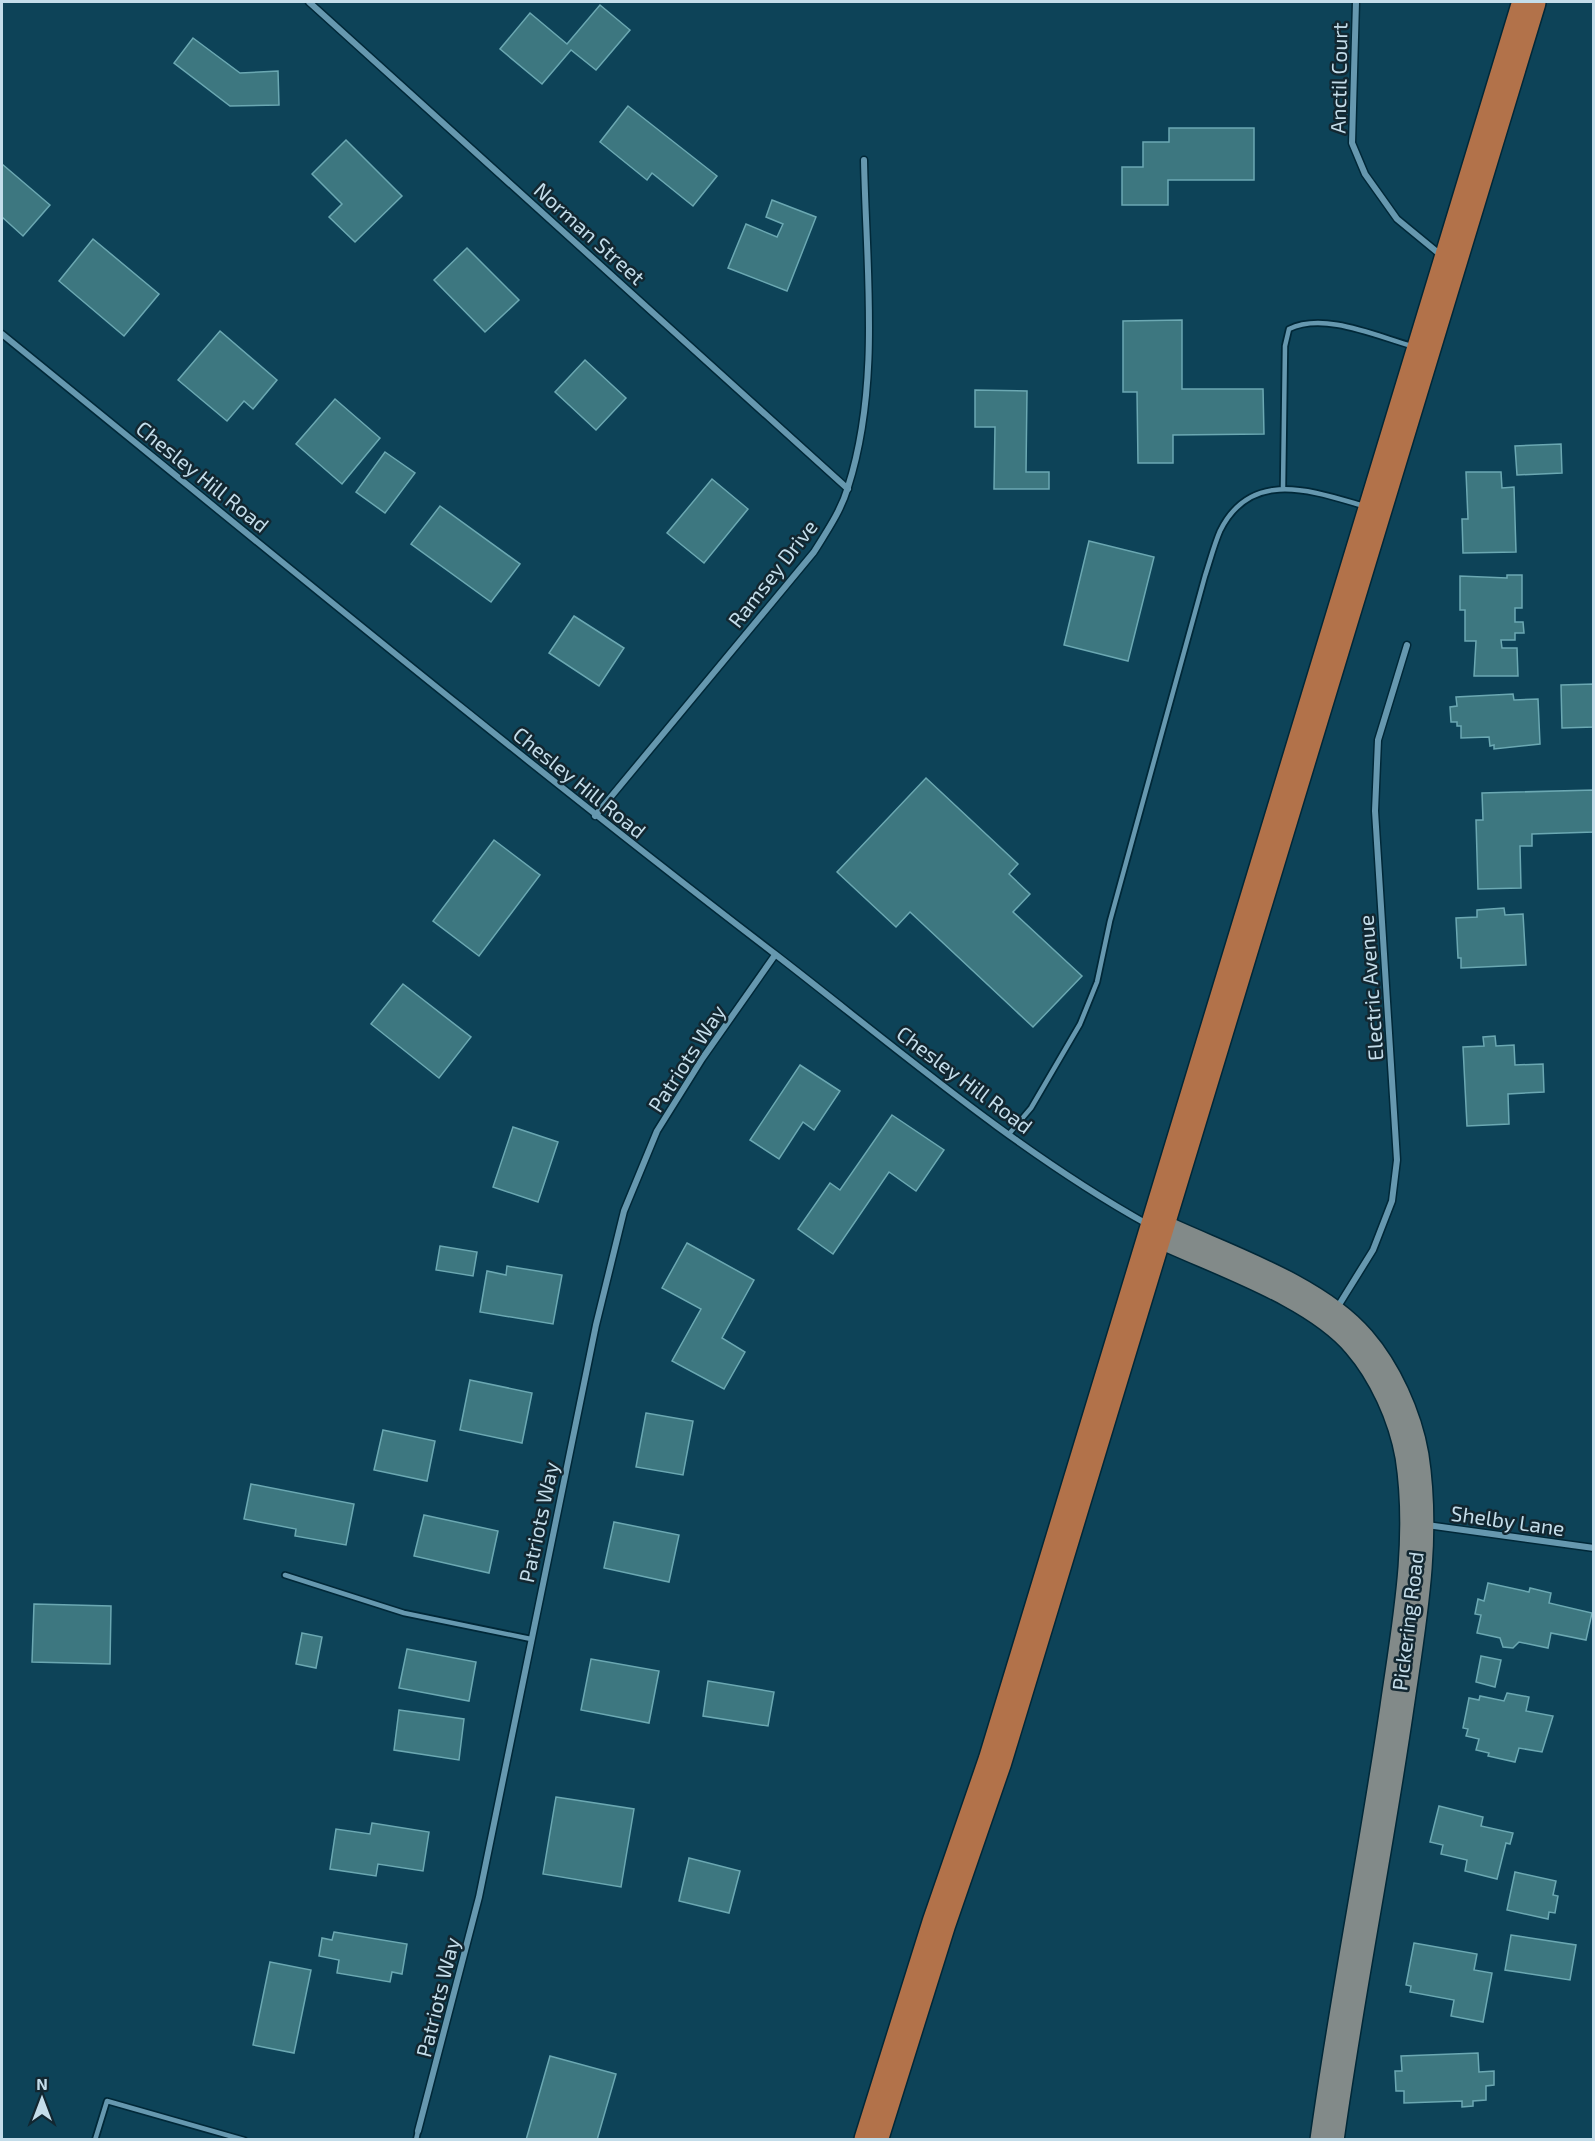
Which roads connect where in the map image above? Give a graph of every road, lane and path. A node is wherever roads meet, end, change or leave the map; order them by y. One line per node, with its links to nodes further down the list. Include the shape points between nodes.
1 (309, 2): 9 (street, Norman Street)
2 (1356, 2): 5 (street, Anctil Court, via 1352,143 1365,174 1397,219)
3 (1529, 2): 5 (highway)
4 (864, 160): 9 (street, Ramsey Drive, via 866,380 860,442)
5 (1449, 262): 7 (highway)
6 (2, 334): 12 (street, Chesley Hill Road)
7 (1423, 349): 8 (lane, via 1340,326 1301,323 1289,329 1285,346); 10 (highway)
8 (1283, 487): 10 (lane, via 1305,489); 14 (lane, via 1238,506 1220,531 1096,982 1075,1033 1031,1108)
9 (848, 489): 12 (street, Ramsey Drive, via 814,552)
10 (1374, 509): 15 (highway)
11 (1407, 645): 16 (street, Electric Avenue, via 1378,740 1375,811 1397,1160 1392,1201 1372,1250)
12 (595, 816): 13 (street, Chesley Hill Road)
13 (776, 955): 14 (street, Chesley Hill Road); 20 (street, Patriots Way, via 702,1059 657,1131 624,1211 596,1324)
14 (1010, 1134): 15 (street, Chesley Hill Road, via 1092,1193)
15 (1158, 1230): 16 (main road, Pickering Road, via 1288,1289); 25 (highway, via 995,1761)
16 (1332, 1317): 17 (main road, Pickering Road, via 1359,1341 1401,1417 1412,1455)
17 (1417, 1524): 18 (street, Shelby Lane); 26 (main road, Pickering Road, via 1406,1653)
18 (1593, 1548)
19 (285, 1575): 20 (lane, via 404,1613)
20 (531, 1639): 21 (street, Patriots Way, via 479,1897)
21 (418, 2131): 24 (lane)
22 (95, 2139): 23 (lane, via 107,2101)
23 (244, 2139)
24 (416, 2139)
25 (871, 2139)
26 (1327, 2139)

